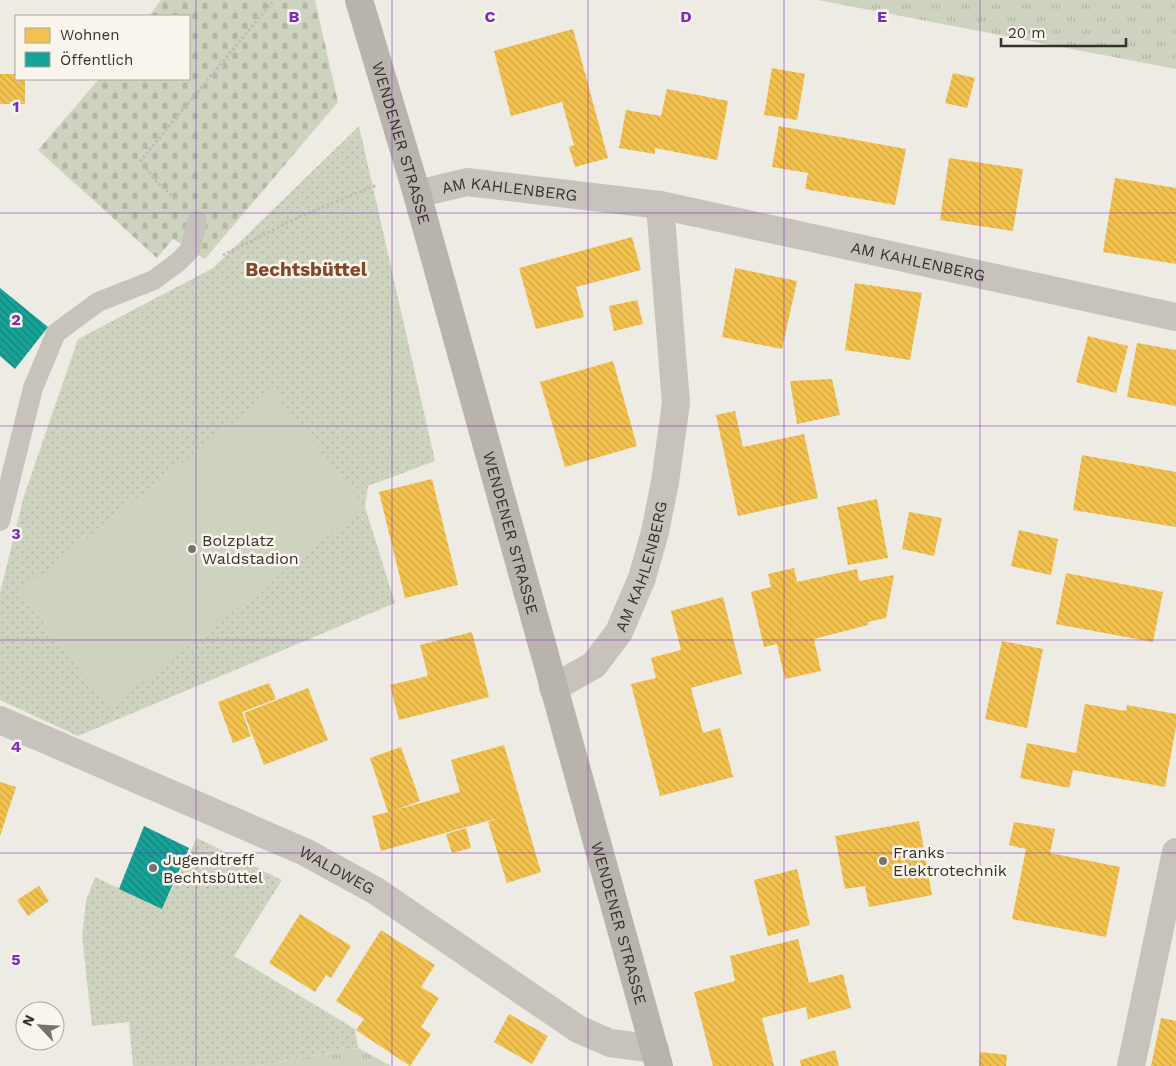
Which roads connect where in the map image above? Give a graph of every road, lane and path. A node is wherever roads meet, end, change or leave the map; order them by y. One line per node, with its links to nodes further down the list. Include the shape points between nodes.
1 (274, 0): 5 (path, via 141,160 155,180)
2 (359, 0): 3 (main road, WENDENER STRASSE)
3 (414, 183): 4 (street, AM KAHLENBERG, via 466,182); 6 (path, via 303,215 200,266); 9 (main road, WENDENER STRASSE)
4 (660, 205): 7 (street, AM KAHLENBERG); 9 (street, AM KAHLENBERG, via 676,403 655,532 642,578 619,632 594,666)
5 (197, 221): 6 (lane, via 190,250)
6 (178, 262): 8 (lane, via 154,280 98,302 56,333 33,388)
7 (1176, 317)
8 (0, 521)
9 (553, 688): 12 (main road, WENDENER STRASSE)
10 (0, 720): 12 (street, WALDWEG, via 305,852 376,890 578,1029 610,1043)
11 (1176, 852): 13 (street)
12 (657, 1057)
13 (1131, 1066)

